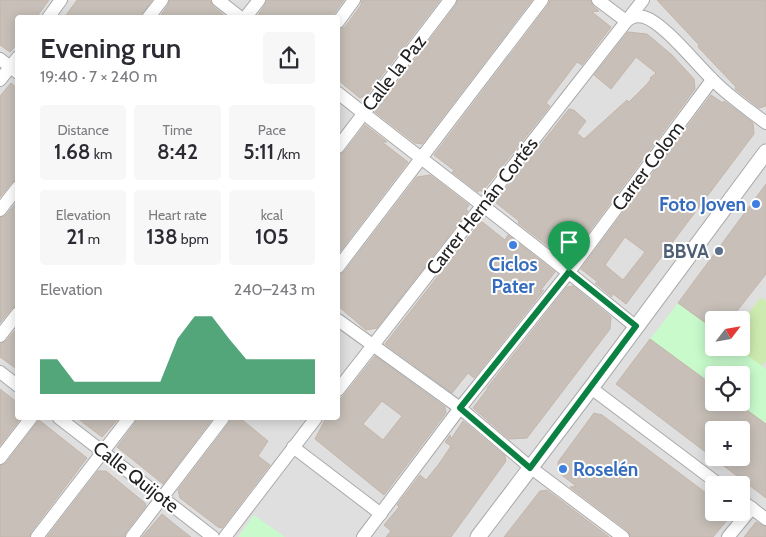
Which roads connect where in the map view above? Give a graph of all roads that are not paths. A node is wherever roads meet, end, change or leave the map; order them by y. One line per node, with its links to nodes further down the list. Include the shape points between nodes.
1 (61, 0): 10 (street)
2 (162, 0): 11 (street)
3 (218, 0): 12 (street)
4 (258, 0): 13 (street)
5 (354, 0): 14 (street)
6 (450, 0): 20 (street, Calle la Paz)
7 (542, 0): 24 (street)
8 (598, 0): 15 (street)
9 (643, 0): 15 (street, Carrer Hernán Cortés)
10 (50, 15)
11 (150, 15)
12 (237, 15)
13 (247, 15)
14 (340, 19)
15 (626, 21): 18 (street, via 634,16 655,22); 26 (street, Carrer Hernán Cortés)
16 (11, 64): 17 (street)
17 (0, 80)
18 (712, 80): 21 (street); 29 (street, Carrer Colom)
19 (340, 95): 20 (street)
20 (363, 114): 22 (street, Calle la Paz); 24 (street)
21 (766, 123)
22 (340, 144)
23 (766, 152): 32 (street)
24 (420, 158): 26 (street); 28 (street)
25 (15, 191): 27 (street)
26 (482, 205): 29 (street); 34 (street, Carrer Hernán Cortés)
27 (0, 210)
28 (340, 264)
29 (569, 272): 32 (street); 39 (street, Carrer Colom)
30 (15, 317): 33 (street)
31 (340, 322): 34 (street)
32 (636, 326): 38 (street)
33 (0, 336)
34 (372, 346): 37 (street, Carrer Hernán Cortés); 39 (street)
35 (0, 372): 36 (street)
36 (15, 384)
37 (340, 387)
38 (591, 388): 48 (street); 49 (street)
39 (460, 408): 48 (street); 52 (street, Carrer Colom)
40 (29, 420): 47 (street)
41 (62, 420): 46 (street, Calle Quijote)
42 (127, 420): 46 (street)
43 (221, 420): 50 (street)
44 (314, 420): 45 (street)
45 (293, 447): 52 (street); 58 (street)
46 (103, 452): 50 (street, Calle Quijote); 55 (street)
47 (0, 458)
48 (530, 468): 60 (street); 61 (street)
49 (708, 476)
50 (162, 498): 56 (street); 57 (street, Calle Quijote)
51 (750, 507): 53 (street)
52 (381, 514): 59 (street, Carrer Colom)
53 (766, 519)
54 (737, 521): 62 (street)
55 (37, 537)
56 (132, 537)
57 (213, 537)
58 (224, 537)
59 (363, 537)
60 (478, 537)
61 (622, 537)
62 (728, 537)

